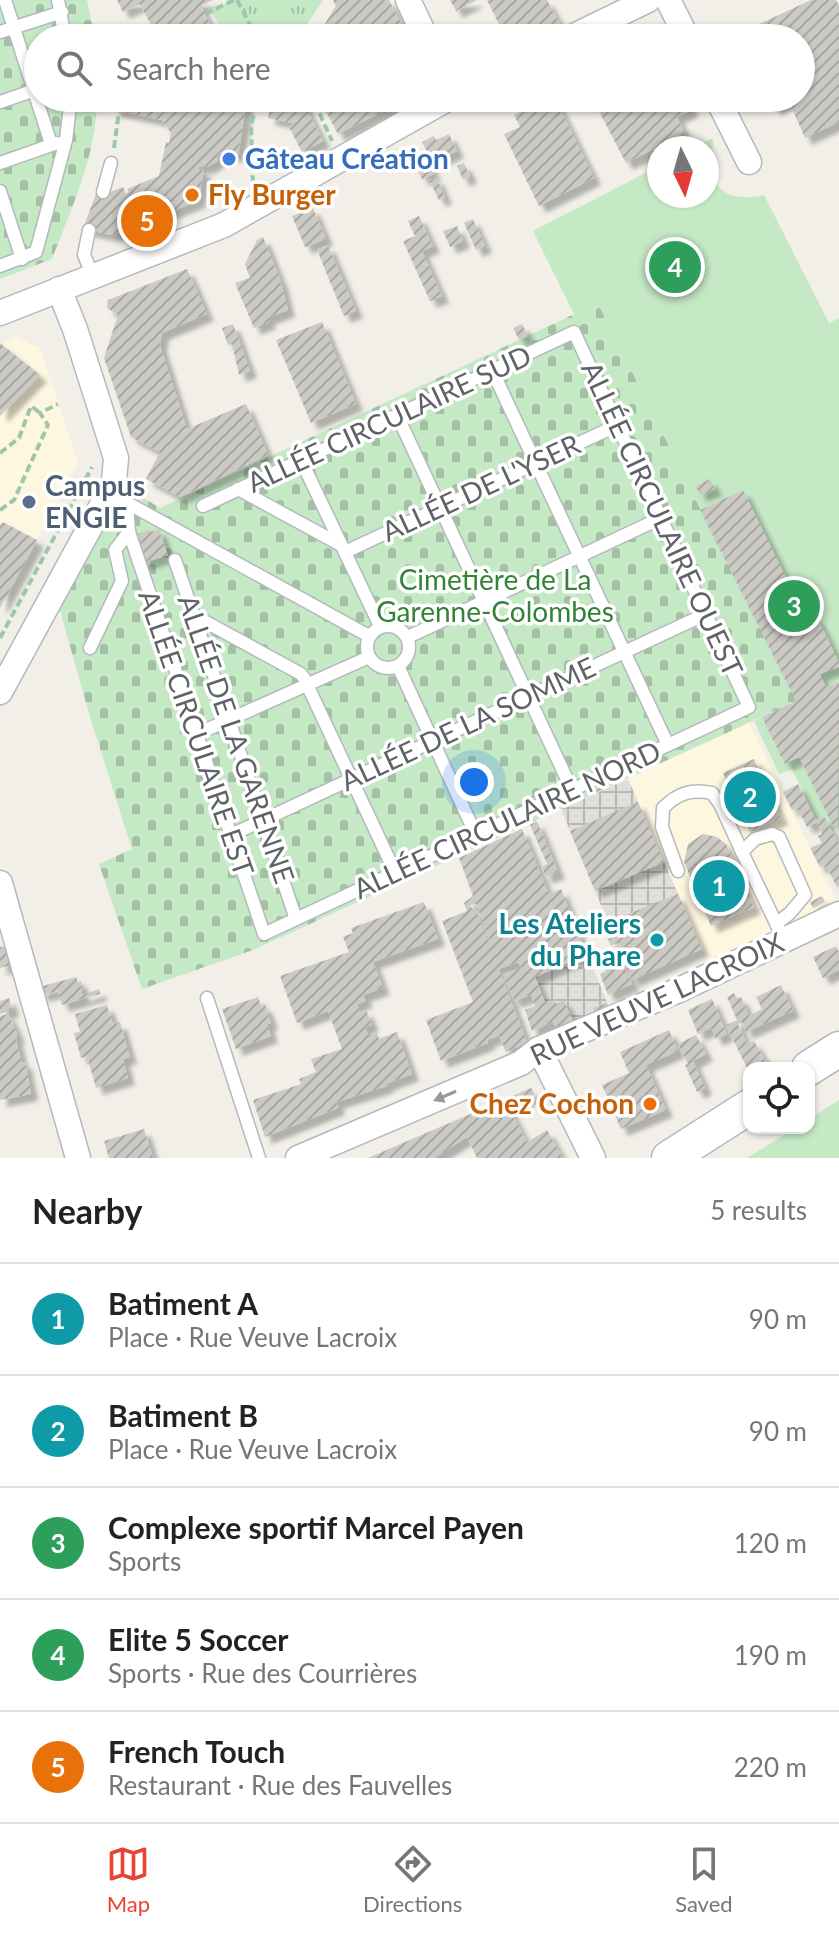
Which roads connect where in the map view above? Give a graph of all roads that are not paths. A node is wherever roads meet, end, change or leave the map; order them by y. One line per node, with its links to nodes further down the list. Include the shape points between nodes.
1 (5, 0): 9 (lane)
2 (408, 0): 6 (street)
3 (668, 0): 8 (street)
4 (638, 2): 7 (street)
5 (60, 6): 9 (lane)
6 (419, 24)
7 (596, 24)
8 (680, 24)
9 (14, 28): 10 (lane); 11 (lane)
10 (0, 32)
11 (24, 56)
12 (24, 94): 13 (lane)
13 (0, 102)
14 (42, 112): 19 (lane)
15 (69, 112): 18 (lane)
16 (424, 112): 28 (street, via 224,225)
17 (724, 112): 20 (street)
18 (66, 140): 19 (lane); 26 (lane, via 36,252)
19 (51, 144): 21 (lane)
20 (749, 162)
21 (0, 163)
22 (111, 163): 24 (lane)
23 (0, 191): 26 (lane)
24 (103, 192)
25 (89, 230): 28 (lane, via 84,255)
26 (22, 259): 27 (lane)
27 (0, 266)
28 (93, 276): 29 (street)
29 (59, 289): 30 (street); 38 (street, via 116,458)
30 (0, 313)
31 (574, 332): 32 (lane, ALLÉE CIRCULAIRE SUD); 34 (lane, ALLÉE CIRCULAIRE OUEST)
32 (492, 370): 33 (lane, ALLÉE CIRCULAIRE SUD); 36 (lane)
33 (397, 415): 35 (lane, ALLÉE CIRCULAIRE SUD); 40 (lane)
34 (618, 425): 36 (lane, ALLÉE DE L'YSER); 41 (lane, ALLÉE CIRCULAIRE OUEST)
35 (301, 460): 37 (lane, ALLÉE CIRCULAIRE SUD); 43 (lane)
36 (536, 463): 40 (lane, ALLÉE DE L'YSER); 44 (lane)
37 (238, 489): 39 (lane, ALLÉE CIRCULAIRE SUD); 43 (lane)
38 (117, 499): 42 (lane); 50 (lane); 57 (street)
39 (203, 506)
40 (441, 508): 43 (lane, ALLÉE DE L'YSER); 46 (lane)
41 (661, 518): 44 (lane); 47 (lane, ALLÉE CIRCULAIRE OUEST)
42 (129, 532): 52 (lane, via 115,550 122,581); 61 (lane, ALLÉE CIRCULAIRE EST)
43 (343, 548): 49 (lane)
44 (580, 556): 46 (lane); 53 (lane)
45 (175, 560): 48 (lane, ALLÉE DE LA GARENNE)
46 (484, 601): 51 (lane); 58 (lane)
47 (706, 614): 53 (lane, ALLÉE DE LA SOMME); 59 (lane, ALLÉE CIRCULAIRE OUEST)
48 (193, 615): 56 (lane, via 301,674); 60 (lane, ALLÉE DE LA GARENNE)
49 (380, 626): 50 (lane); 51 (lane, via 396,626)
50 (369, 636): 54 (lane)
51 (408, 637): 55 (lane, via 409,653)
52 (90, 648)
53 (624, 652): 58 (lane, ALLÉE DE LA SOMME); 63 (lane)
54 (369, 657): 55 (lane, via 382,667); 56 (lane)
55 (398, 666): 62 (lane)
56 (308, 685): 60 (lane); 64 (lane)
57 (0, 692)
58 (528, 696): 62 (lane, ALLÉE DE LA SOMME); 65 (lane)
59 (749, 707): 63 (lane, ALLÉE CIRCULAIRE NORD)
60 (229, 720): 61 (lane); 66 (lane, ALLÉE DE LA GARENNE)
61 (197, 734): 67 (lane, ALLÉE CIRCULAIRE EST)
62 (432, 741): 64 (lane, ALLÉE DE LA SOMME); 68 (lane)
63 (668, 745): 65 (lane, ALLÉE CIRCULAIRE NORD)
64 (352, 779): 66 (lane, ALLÉE DE LA SOMME); 71 (lane)
65 (572, 790): 68 (lane, ALLÉE CIRCULAIRE NORD)
66 (263, 820): 67 (lane, ALLÉE DE LA SOMME); 74 (lane, ALLÉE DE LA GARENNE)
67 (231, 835): 76 (lane, ALLÉE CIRCULAIRE EST)
68 (476, 835): 71 (lane, ALLÉE CIRCULAIRE NORD)
69 (742, 852): 70 (lane, via 712,793 694,789 663,808 662,827); 75 (lane); 75 (lane, via 760,837 779,837 805,895)
70 (678, 871)
71 (395, 872): 74 (lane, ALLÉE CIRCULAIRE NORD)
72 (0, 883): 85 (street)
73 (839, 914): 75 (street, RUE VEUVE LACROIX)
74 (296, 919): 76 (lane, ALLÉE CIRCULAIRE NORD)
75 (780, 932): 78 (street, RUE VEUVE LACROIX, via 679,990)
76 (264, 934)
77 (207, 998): 86 (lane)
78 (539, 1049): 87 (street, RUE VEUVE LACROIX, one-way to 87, via 521,1063); 88 (street)
79 (839, 1049): 80 (main road)
80 (815, 1064)
81 (839, 1071): 82 (main road)
82 (815, 1086)
83 (743, 1111): 89 (main road)
84 (743, 1132): 90 (main road)
85 (78, 1158)
86 (259, 1158)
87 (298, 1158)
88 (593, 1158)
89 (669, 1158)
90 (703, 1158)

